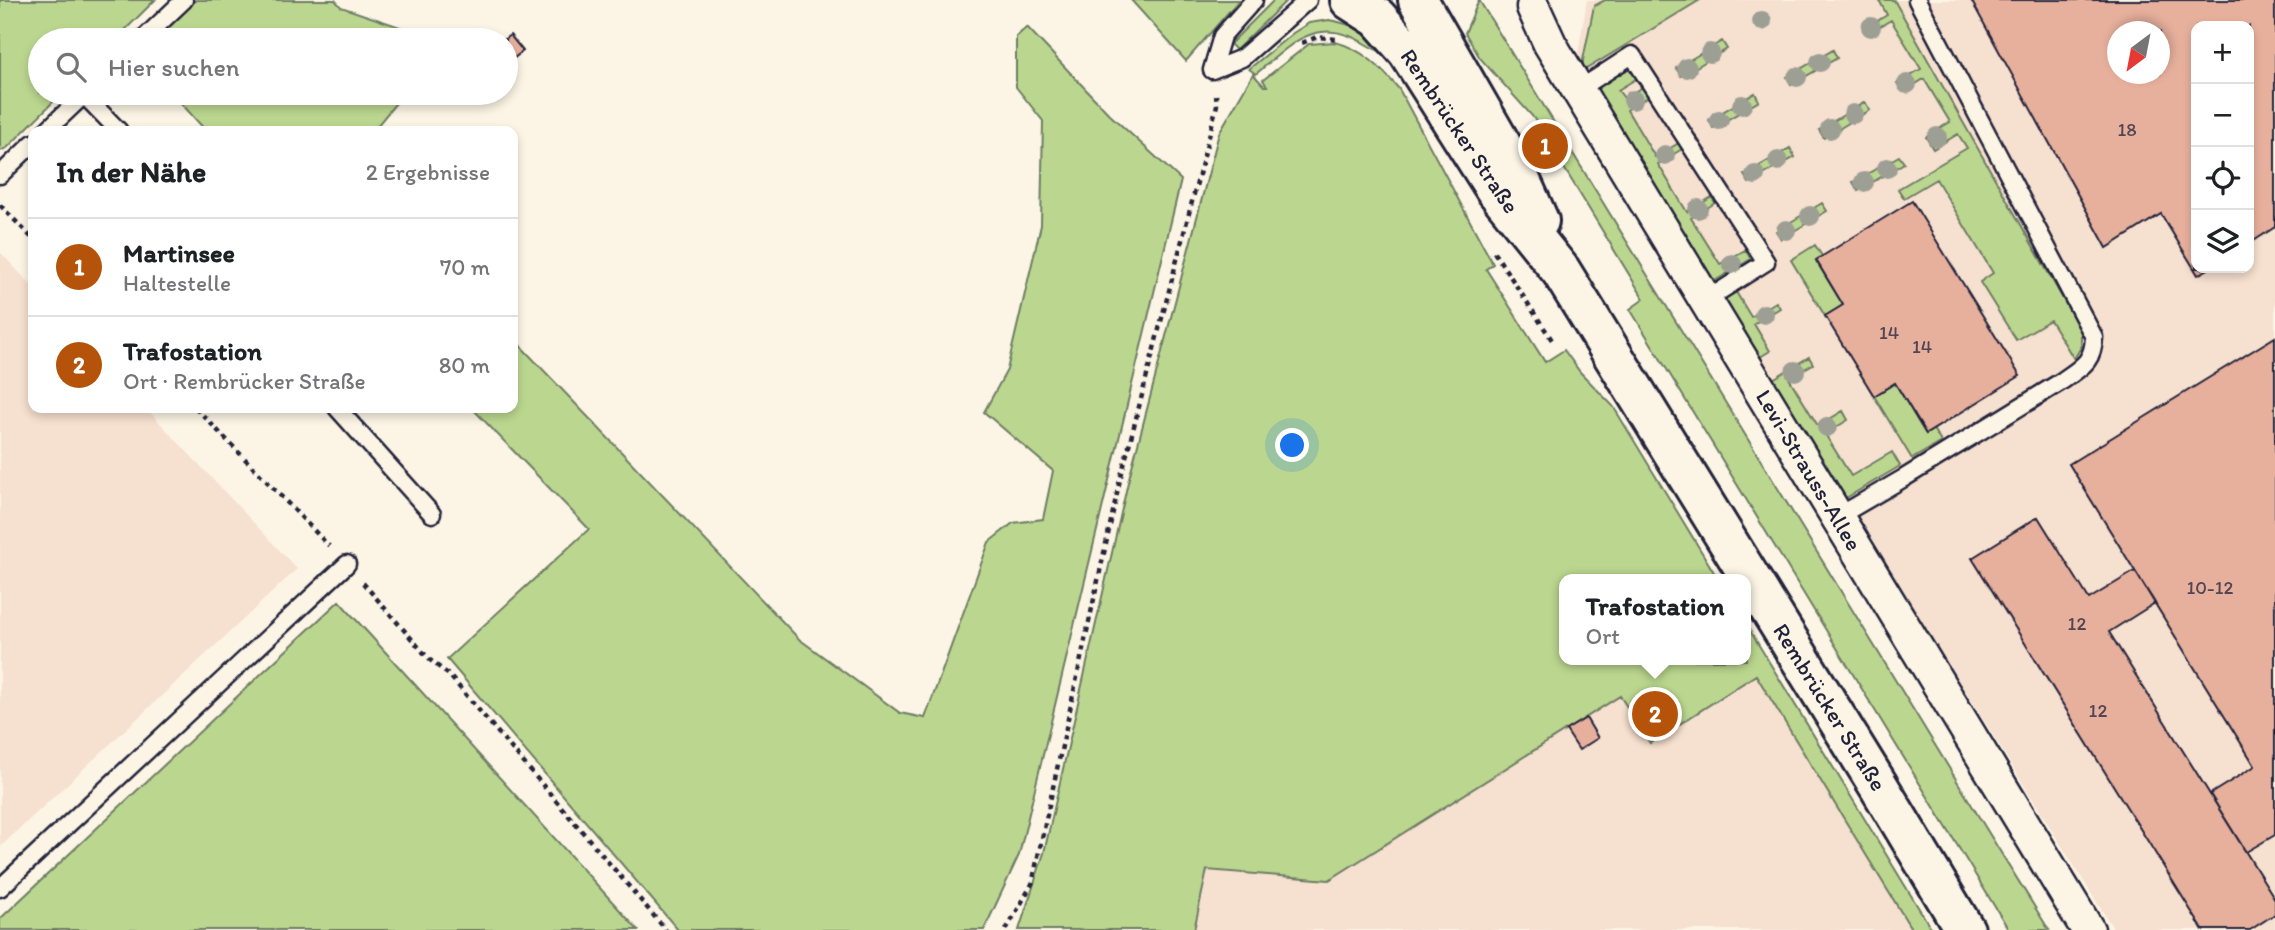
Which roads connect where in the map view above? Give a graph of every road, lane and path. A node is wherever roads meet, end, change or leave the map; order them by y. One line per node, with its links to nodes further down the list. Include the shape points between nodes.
1 (184, 0): 8 (lane)
2 (1255, 0): 11 (lane, via 1222,36)
3 (1308, 0): 11 (lane, via 1242,58)
4 (1350, 0): 21 (main road, Rembrücker Straße, via 1378,18 1408,52 1495,189)
5 (1418, 0): 21 (main road, Rembrücker Straße, via 1517,172)
6 (1917, 0): 26 (lane, via 2094,337 2094,352 2062,381)
7 (1539, 4): 12 (street, Levi-Strauss-Allee, via 1550,44)
8 (155, 28)
9 (1347, 40): 10 (path, via 1317,37)
10 (1301, 43)
11 (1212, 70): 32 (path, via 1217,105 1119,484 1032,884)
12 (1578, 90): 22 (street, Levi-Strauss-Allee); 22 (lane, via 1632,55 1766,262)
13 (73, 105): 15 (lane)
14 (95, 105): 16 (lane)
15 (51, 126)
16 (114, 126)
17 (28, 148): 18 (lane)
18 (0, 174)
19 (0, 205): 20 (path)
20 (28, 234)
21 (1561, 271): 28 (main road, Rembrücker Straße)
22 (1706, 300): 26 (street, Levi-Strauss-Allee)
23 (201, 413): 27 (path)
24 (341, 413): 25 (lane)
25 (432, 514)
26 (1837, 517): 34 (street, Levi-Strauss-Allee)
27 (347, 564): 30 (lane); 31 (path, via 430,660 449,675)
28 (1748, 574)
29 (1751, 579): 33 (main road, Rembrücker Straße)
30 (0, 888)
31 (666, 930)
32 (1006, 930)
33 (1965, 930)
34 (2088, 930)

